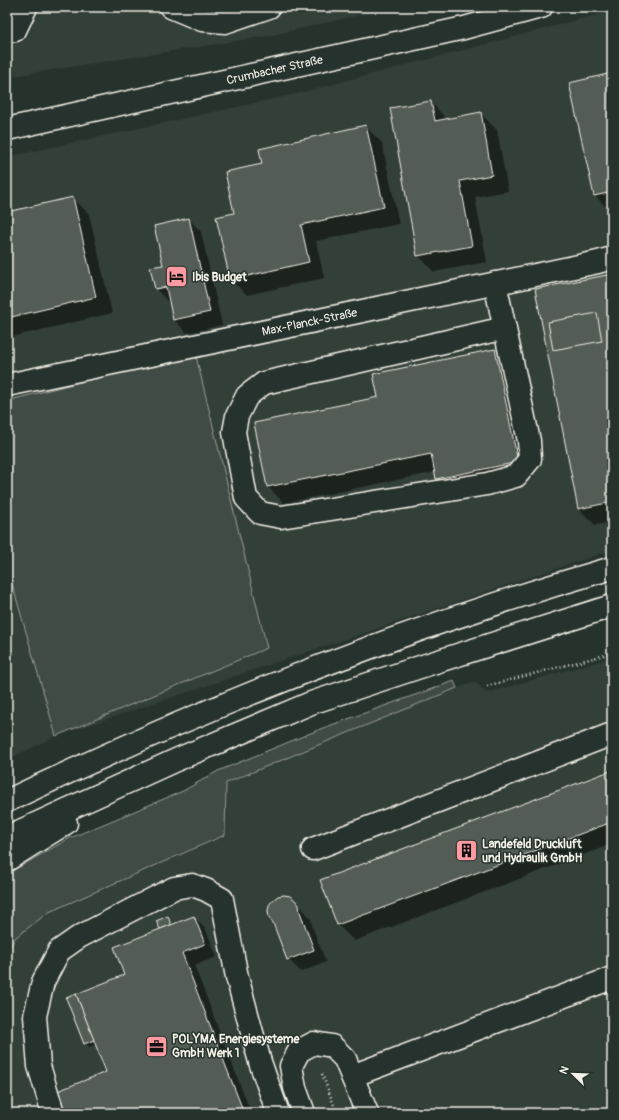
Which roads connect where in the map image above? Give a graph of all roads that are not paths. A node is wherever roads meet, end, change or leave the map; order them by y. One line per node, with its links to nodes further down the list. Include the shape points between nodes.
1 (26, 7): 5 (main road, via 15,30)
2 (171, 7): 3 (main road, via 202,20 225,22)
3 (269, 7)
4 (541, 7): 6 (main road, Crumbacher Straße, via 464,28)
5 (7, 31)
6 (7, 129)
7 (612, 258): 8 (main road, Max-Planck-Straße)
8 (495, 283): 9 (main road); 10 (main road, Max-Planck-Straße)
9 (505, 328): 9 (main road, via 529,441 530,459 516,476 487,484 281,517 260,513 246,498 234,432 237,416 247,396 264,383)
10 (7, 385)
11 (612, 568): 15 (main road, via 449,619 260,689)
12 (612, 606): 14 (main road, via 311,703)
13 (612, 734): 17 (main road)
14 (176, 760): 16 (main road); 18 (main road, via 63,824)
15 (7, 801)
16 (7, 837)
17 (313, 849)
18 (7, 860)
19 (612, 978): 20 (main road)
20 (352, 1076): 23 (main road, via 346,1060 332,1046 314,1043 299,1051 291,1066 295,1088); 24 (main road)
21 (53, 1113): 22 (main road, via 39,1066 35,1016 44,982 59,951 79,937 174,888 192,885 222,899 256,1048)
22 (278, 1113)
23 (304, 1113)
24 (367, 1113)

